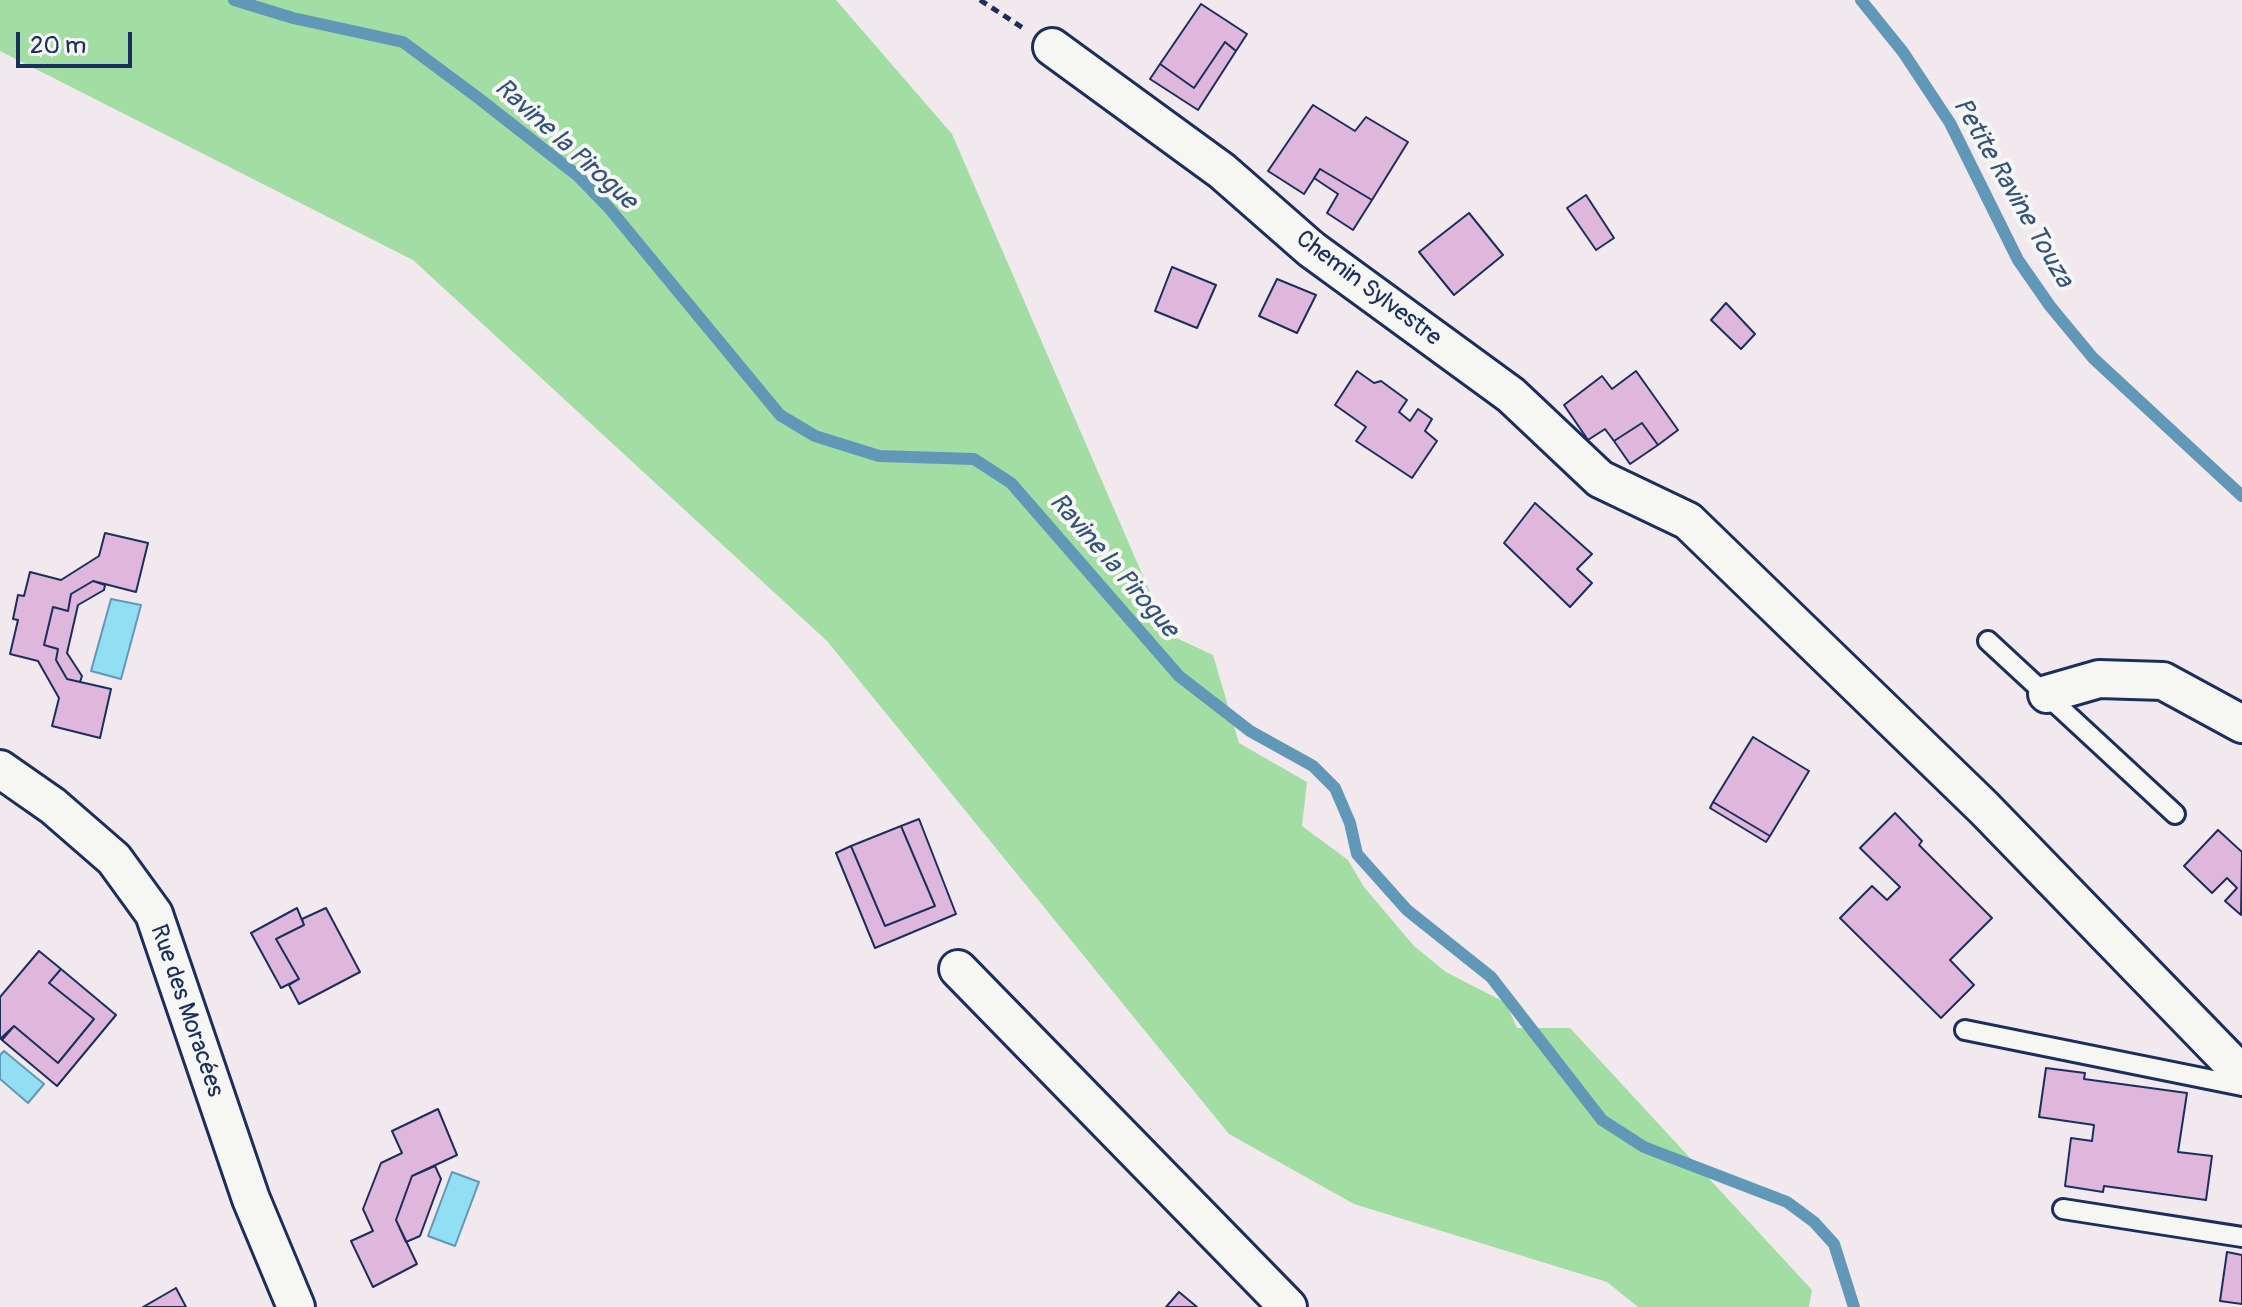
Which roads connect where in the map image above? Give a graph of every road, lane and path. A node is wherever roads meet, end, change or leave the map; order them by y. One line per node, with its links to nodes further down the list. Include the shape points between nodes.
1 (980, 0): 2 (path)
2 (1052, 47): 10 (street, Chemin Sylvestre, via 1222,171 1311,249 1511,395 1600,479 1688,521 1984,808)
3 (1988, 641): 4 (lane)
4 (2047, 694): 5 (street, via 2099,679 2163,681); 7 (lane)
5 (2242, 724)
6 (0, 769): 14 (street, Rue des Moracées, via 114,859 154,914 251,1199)
7 (2175, 814)
8 (958, 969): 15 (street)
9 (1965, 1030): 11 (lane)
10 (2242, 1074)
11 (2242, 1086)
12 (2063, 1209): 13 (lane)
13 (2242, 1237)
14 (296, 1307)
15 (1288, 1307)

